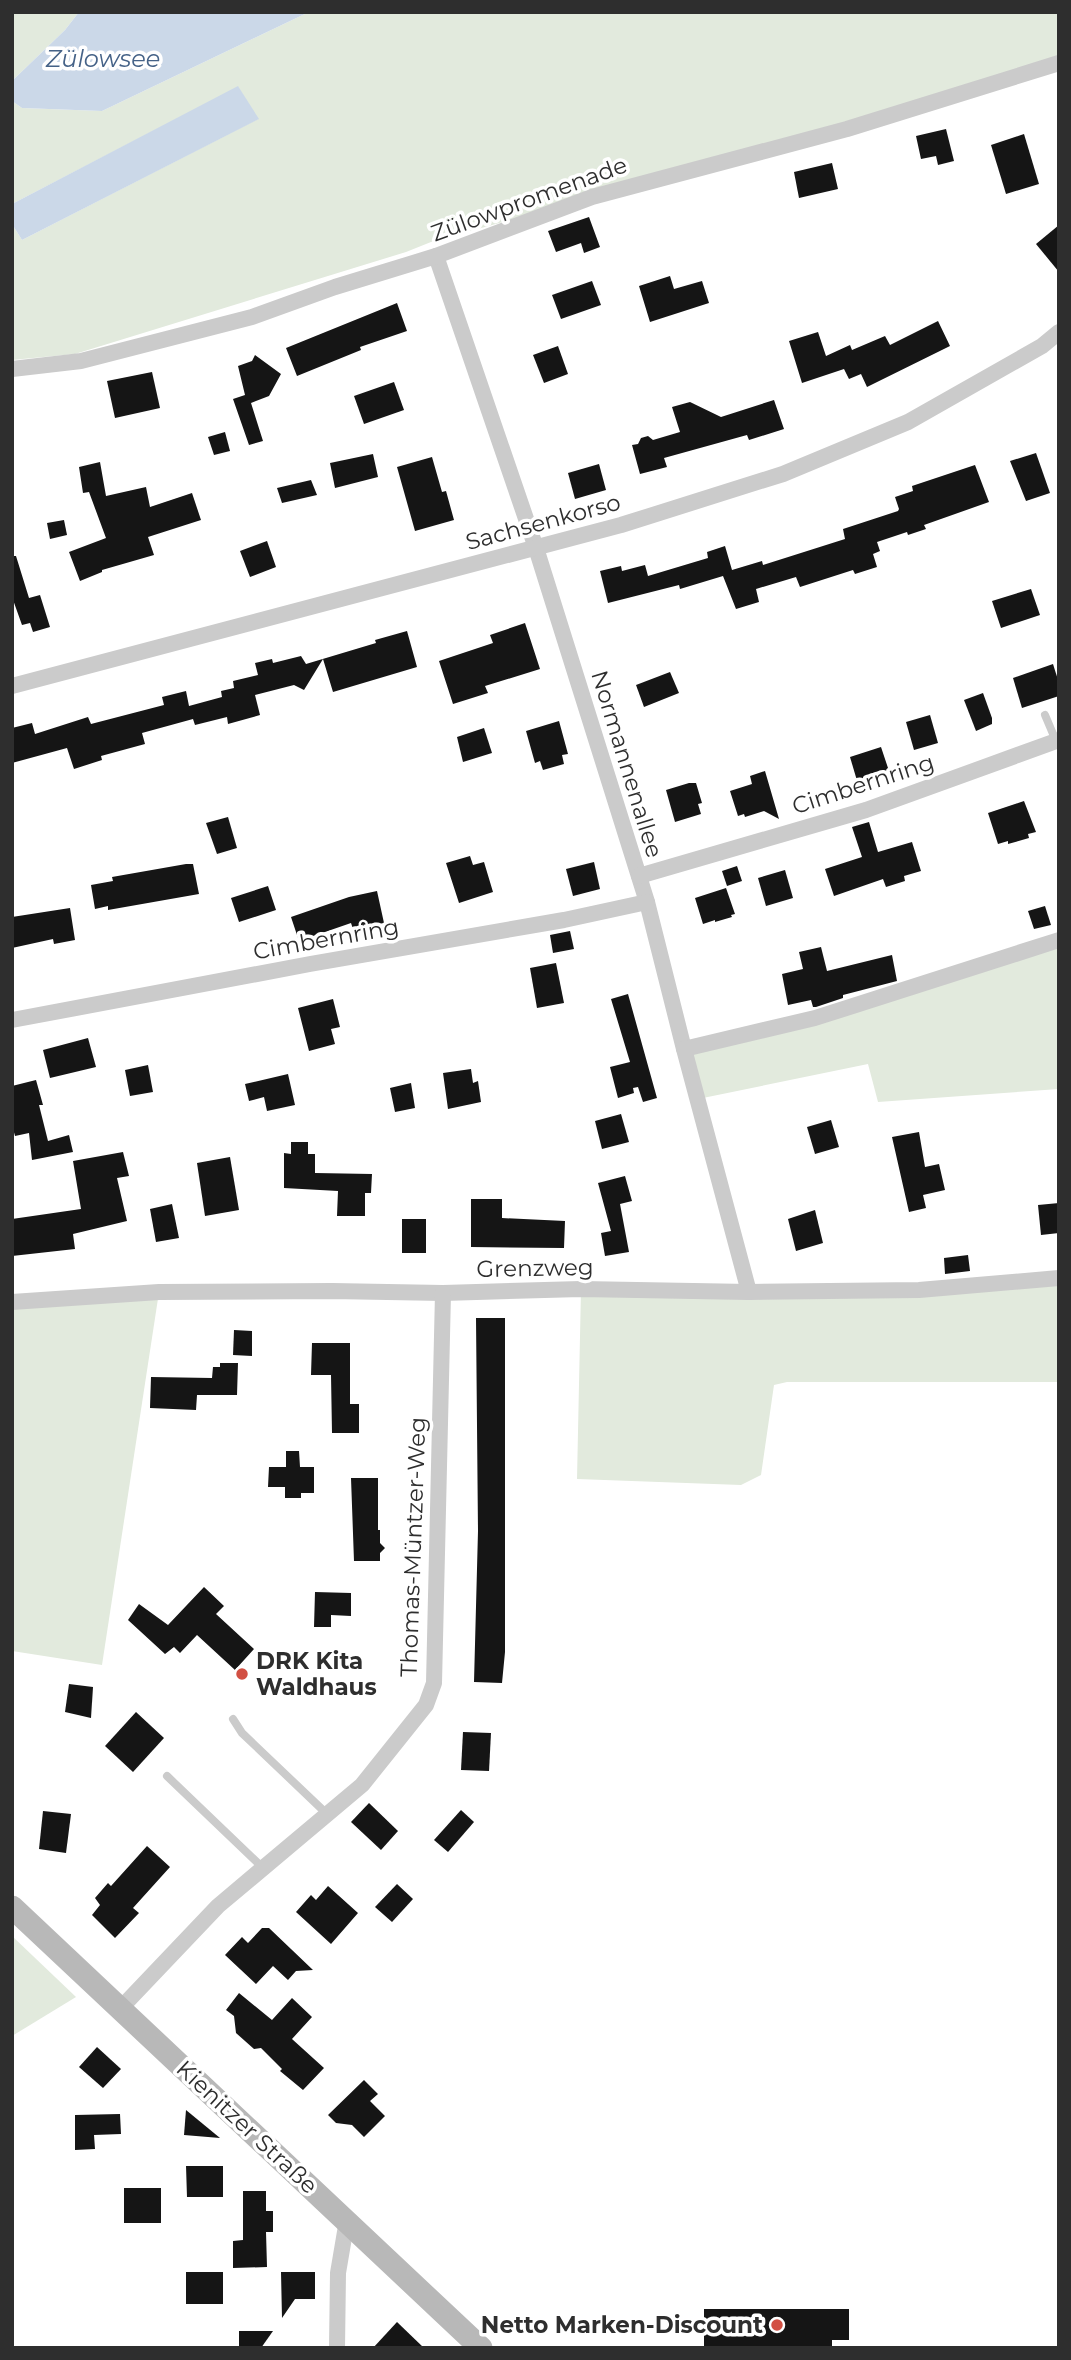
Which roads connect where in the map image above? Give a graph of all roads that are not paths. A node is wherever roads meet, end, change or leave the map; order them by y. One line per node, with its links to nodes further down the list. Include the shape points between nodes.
1 (1057, 68): 2 (street, Zülowpromenade, via 592,197)
2 (436, 256): 4 (street, Zülowpromenade, via 252,317 81,361); 5 (street, Normannenallee)
3 (1059, 332): 5 (street, Sachsenkorso, via 908,422 783,474)
4 (12, 369)
5 (536, 548): 6 (street, Sachsenkorso); 9 (street, Normannenallee)
6 (12, 687)
7 (1045, 715): 8 (lane)
8 (1057, 741): 9 (street, Cimbernring, via 866,810)
9 (639, 876): 10 (street, Normannenallee)
10 (647, 902): 12 (street, Cimbernring); 13 (street, Normannenallee)
11 (1059, 940): 13 (street, via 815,1018)
12 (12, 1020)
13 (684, 1049): 15 (street, Normannenallee)
14 (1059, 1278): 15 (street, Grenzweg, via 919,1290)
15 (750, 1292): 16 (street, Grenzweg, via 580,1289)
16 (443, 1293): 17 (street, Grenzweg, via 159,1292); 20 (street, Thomas-Müntzer-Weg, via 433,1683 426,1705 362,1785)
17 (12, 1302)
18 (233, 1719): 20 (lane)
19 (167, 1776): 21 (lane)
20 (327, 1814): 21 (street, Thomas-Müntzer-Weg)
21 (263, 1868): 23 (street, Thomas-Müntzer-Weg, via 218,1906)
22 (12, 1907): 23 (street, Kienitzer Straße)
23 (120, 2009): 24 (street, Kienitzer Straße)
24 (347, 2220): 25 (street, via 338,2273); 26 (street, Kienitzer Straße)
25 (337, 2348)
26 (481, 2348)

